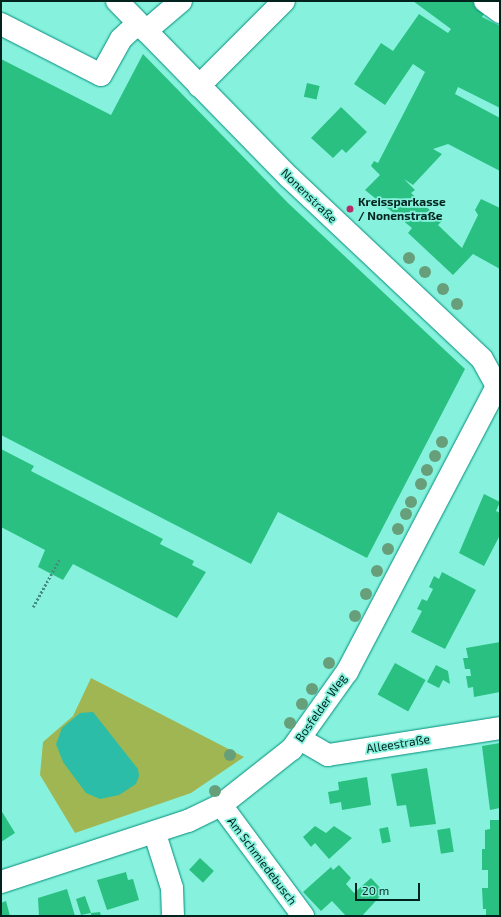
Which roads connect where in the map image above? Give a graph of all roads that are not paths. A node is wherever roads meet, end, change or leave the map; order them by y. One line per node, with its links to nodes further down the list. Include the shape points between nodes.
1 (117, 1): 7 (street, Nonenstraße)
2 (181, 1): 7 (street)
3 (284, 1): 8 (street, via 217,71)
4 (485, 1): 5 (street)
5 (500, 12)
6 (1, 24): 7 (street, via 101,75 121,39)
7 (142, 27): 8 (street, Nonenstraße)
8 (199, 86): 9 (street, Nonenstraße, via 289,177 482,359)
9 (499, 386): 11 (street, Bosfelder Weg, via 347,672)
10 (500, 728): 11 (street, Alleestraße, via 328,755)
11 (300, 739): 12 (street, Bosfelder Weg, via 255,780)
12 (221, 805): 13 (street, Bosfelder Weg); 16 (street, Am Schmiedebusch)
13 (155, 834): 14 (street, Bosfelder Weg); 15 (street, via 172,888)
14 (1, 882)
15 (173, 916)
16 (303, 916)

